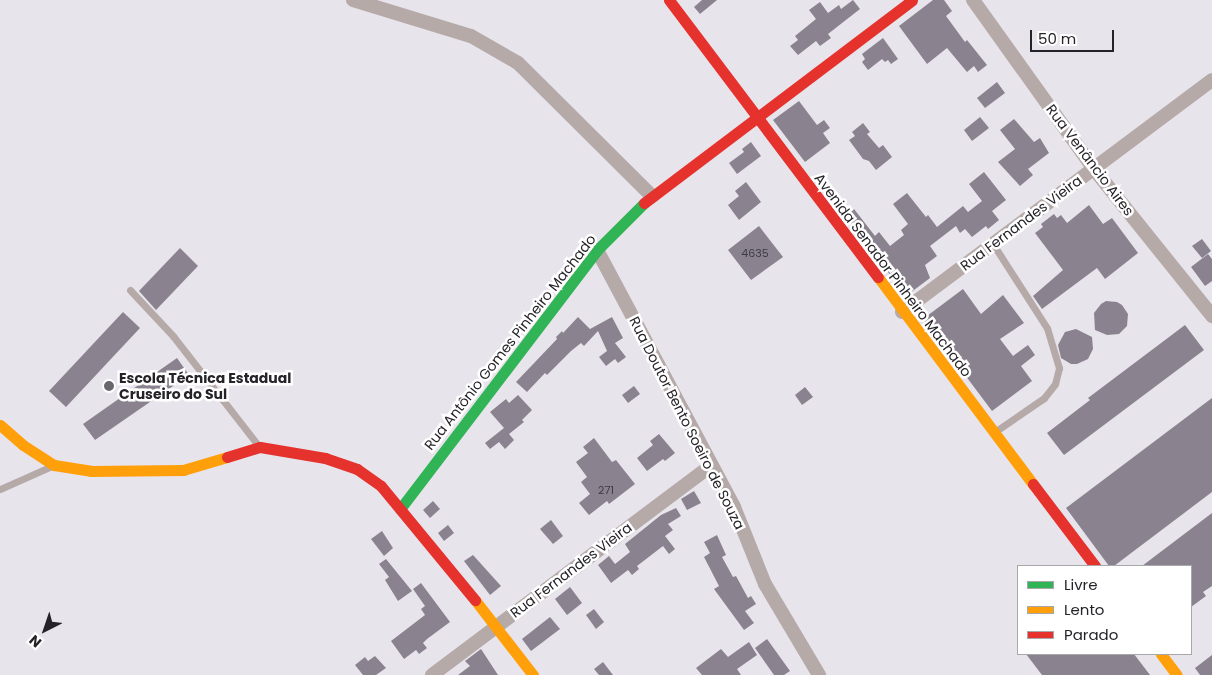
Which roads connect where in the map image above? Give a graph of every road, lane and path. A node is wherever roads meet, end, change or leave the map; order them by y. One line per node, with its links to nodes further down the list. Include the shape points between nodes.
1 (353, 0): 8 (street, via 471,36 518,63)
2 (669, 0): 6 (street, Avenida Senador Pinheiro Machado)
3 (912, 0): 6 (street, Rua Antônio Gomes Pinheiro Machado)
4 (973, 0): 7 (street, Rua Venâncio Aires)
5 (1212, 80): 7 (street, Rua Fernandes Vieira)
6 (756, 116): 8 (street, Rua Antônio Gomes Pinheiro Machado); 12 (street, Avenida Senador Pinheiro Machado)
7 (1094, 169): 9 (street, Rua Fernandes Vieira); 13 (street, Rua Venâncio Aires)
8 (652, 196): 10 (street, Rua Antônio Gomes Pinheiro Machado)
9 (993, 244): 12 (street, Rua Fernandes Vieira); 15 (lane, via 1047,328 1059,368 1055,384 1044,398)
10 (597, 250): 18 (street, Rua Doutor Bento Soeiro de Souza); 20 (street, Rua Antônio Gomes Pinheiro Machado)
11 (130, 290): 16 (lane, via 172,336)
12 (902, 312): 15 (street, Avenida Senador Pinheiro Machado)
13 (1212, 316)
14 (0, 424): 17 (street, via 23,445)
15 (994, 433): 21 (street, Avenida Senador Pinheiro Machado)
16 (260, 447): 17 (street, via 183,470 91,470); 20 (street, via 325,458 357,470 381,486)
17 (54, 465): 19 (lane)
18 (710, 466): 22 (street, Rua Fernandes Vieira); 26 (street, Rua Doutor Bento Soeiro de Souza, via 734,507 765,584)
19 (0, 490)
20 (400, 509): 22 (street)
21 (1094, 565)
22 (496, 625): 24 (street, Rua Fernandes Vieira); 25 (street)
23 (1162, 655): 27 (street)
24 (432, 675)
25 (533, 675)
26 (819, 675)
27 (1177, 675)

